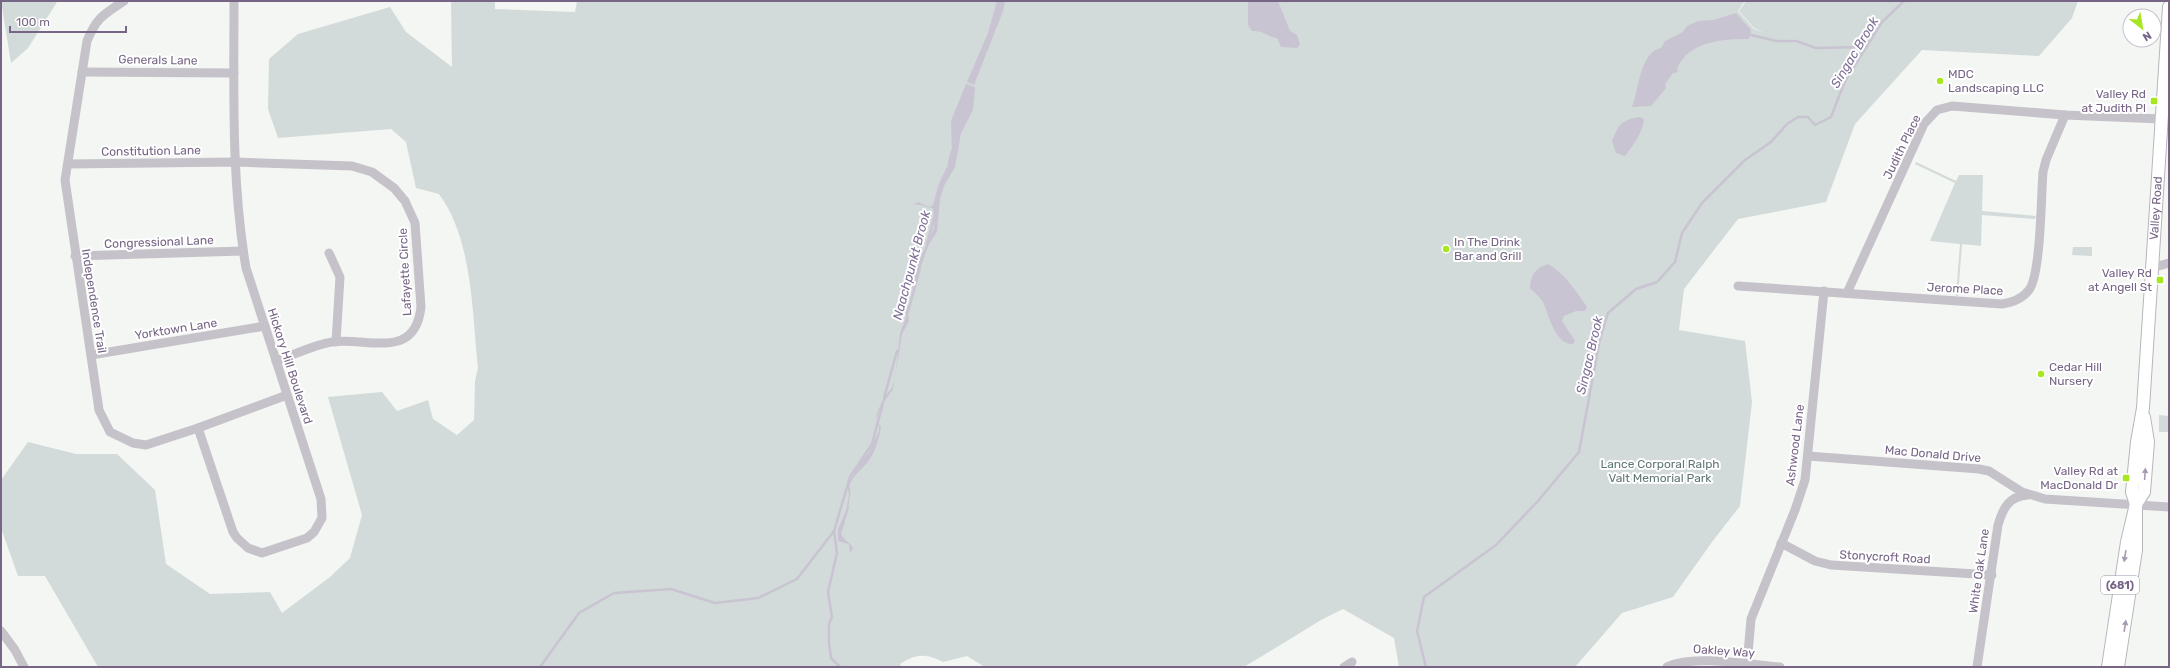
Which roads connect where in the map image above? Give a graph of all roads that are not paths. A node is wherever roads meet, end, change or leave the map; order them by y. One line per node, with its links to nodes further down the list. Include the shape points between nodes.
1 (124, 1): 4 (street, Independence Trail, via 101,16 94,24 87,41)
2 (234, 1): 5 (street, Hickory Hill Boulevard)
3 (2169, 7): 7 (main road, Valley Road / (681))
4 (82, 72): 5 (street, Generals Lane); 9 (street, Independence Trail)
5 (234, 73): 8 (street, Hickory Hill Boulevard)
6 (2065, 115): 7 (street, Judith Place); 17 (street, Judith Place, via 1952,106 1932,113 1924,124); 17 (street, Jerome Place, via 2043,172 2036,273 2029,290 2023,296 2011,303 2002,304)
7 (2161, 119): 14 (main road, Valley Road / (681))
8 (235, 162): 9 (street, Constitution Lane); 10 (street, Hickory Hill Boulevard); 19 (street, Lafayette Circle, via 362,168 389,184 405,201 415,223 421,307 415,330 398,342 387,344)
9 (68, 164): 12 (street, Independence Trail, via 65,180)
10 (243, 251): 12 (street, Congressional Lane); 18 (street, Hickory Hill Boulevard)
11 (329, 253): 19 (street, via 340,277)
12 (75, 256): 20 (street, Independence Trail)
13 (2169, 263): 14 (street)
14 (2151, 268): 26 (main road, Valley Road / (681), via 2143,408 2132,492)
15 (1738, 286): 16 (street, Jerome Place)
16 (1824, 291): 17 (street, Jerome Place); 24 (street, Ashwood Lane)
17 (1847, 293)
18 (265, 326): 20 (street, Yorktown Lane); 21 (street, Hickory Hill Boulevard)
19 (336, 342): 21 (street, Lafayette Circle)
20 (91, 355): 23 (street, Independence Trail, via 99,410 110,432 127,441 146,445)
21 (276, 361): 22 (street, Hickory Hill Boulevard)
22 (287, 395): 23 (street, Independence Trail); 23 (street, Hickory Hill Boulevard, via 321,499 322,518 307,538 262,552 248,548 237,538)
23 (198, 428)
24 (1808, 456): 25 (street, Mac Donald Drive, via 1979,469 1989,471); 28 (street, Ashwood Lane, via 1802,490)
25 (2029, 495): 26 (street, Mac Donald Drive, via 2045,499); 29 (street, White Oak Lane, via 2012,499 2002,511)
26 (2136, 504): 27 (street, Mac Donald Drive); 36 (main road, Valley Road / (681), one-way to 36, via 2127,542); 37 (main road, Valley Road / (681), one-way to 26, via 2136,550)
27 (2169, 507)
28 (1781, 543): 29 (street, Stonycroft Road, via 1815,561 1831,565); 31 (street, Ashwood Lane, via 1751,619)
29 (1992, 575): 35 (street, White Oak Lane)
30 (1, 631): 32 (street)
31 (1747, 665): 33 (street, Oakley Way, via 1690,661); 34 (street, Oakley Way)
32 (24, 667)
33 (1667, 667)
34 (1780, 667)
35 (1977, 667)
36 (2108, 667)
37 (2118, 667)

